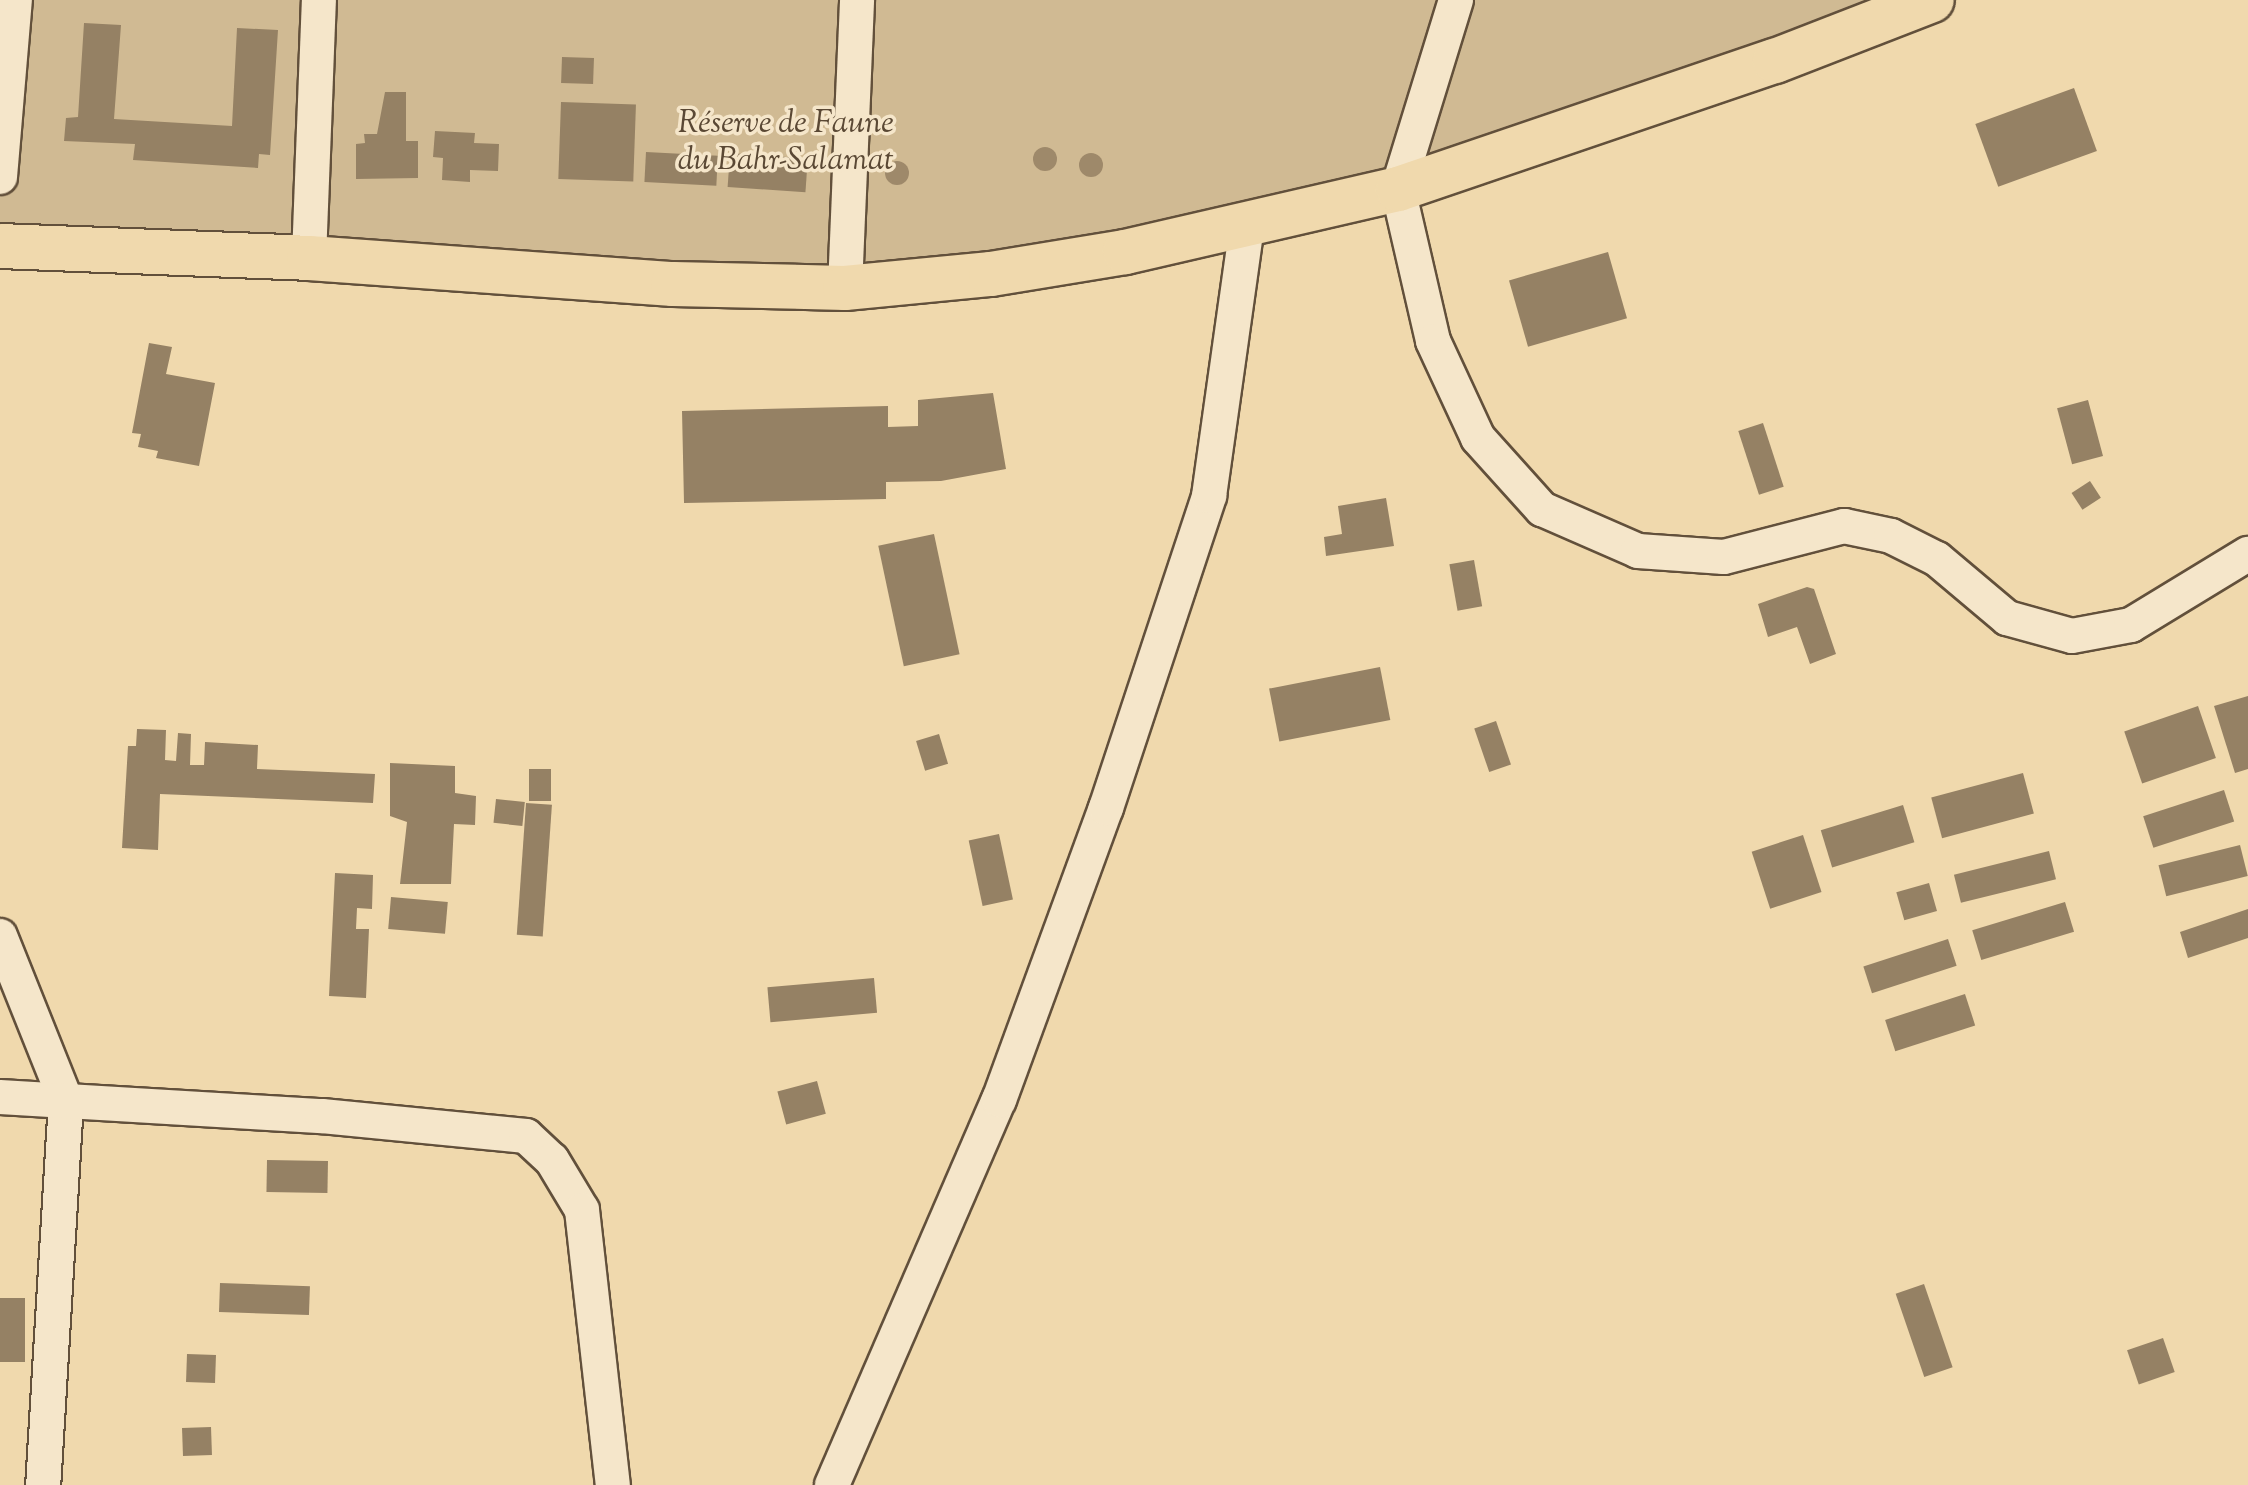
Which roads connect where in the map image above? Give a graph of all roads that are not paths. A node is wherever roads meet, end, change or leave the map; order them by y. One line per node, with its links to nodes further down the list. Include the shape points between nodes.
1 (15, 0): 6 (street)
2 (319, 0): 10 (street)
3 (857, 0): 11 (street)
4 (1456, 0): 7 (street)
5 (1932, 0): 7 (main road, via 1775,61)
6 (0, 177)
7 (1398, 189): 8 (main road); 12 (street, via 1433,341 1478,438 1542,509 1638,551 1724,557 1844,526 1891,536 1937,559 2007,618 2072,636 2131,625)
8 (1247, 224): 11 (main road, via 991,274); 18 (street, via 1209,496 1111,793 999,1100)
9 (0, 246): 10 (main road)
10 (309, 258): 11 (main road, via 673,284)
11 (845, 288)
12 (2248, 554)
13 (0, 936): 15 (street)
14 (0, 1097): 15 (street)
15 (66, 1101): 16 (street); 17 (street, via 526,1136 552,1160 582,1210)
16 (43, 1485)
17 (613, 1485)
18 (832, 1485)

